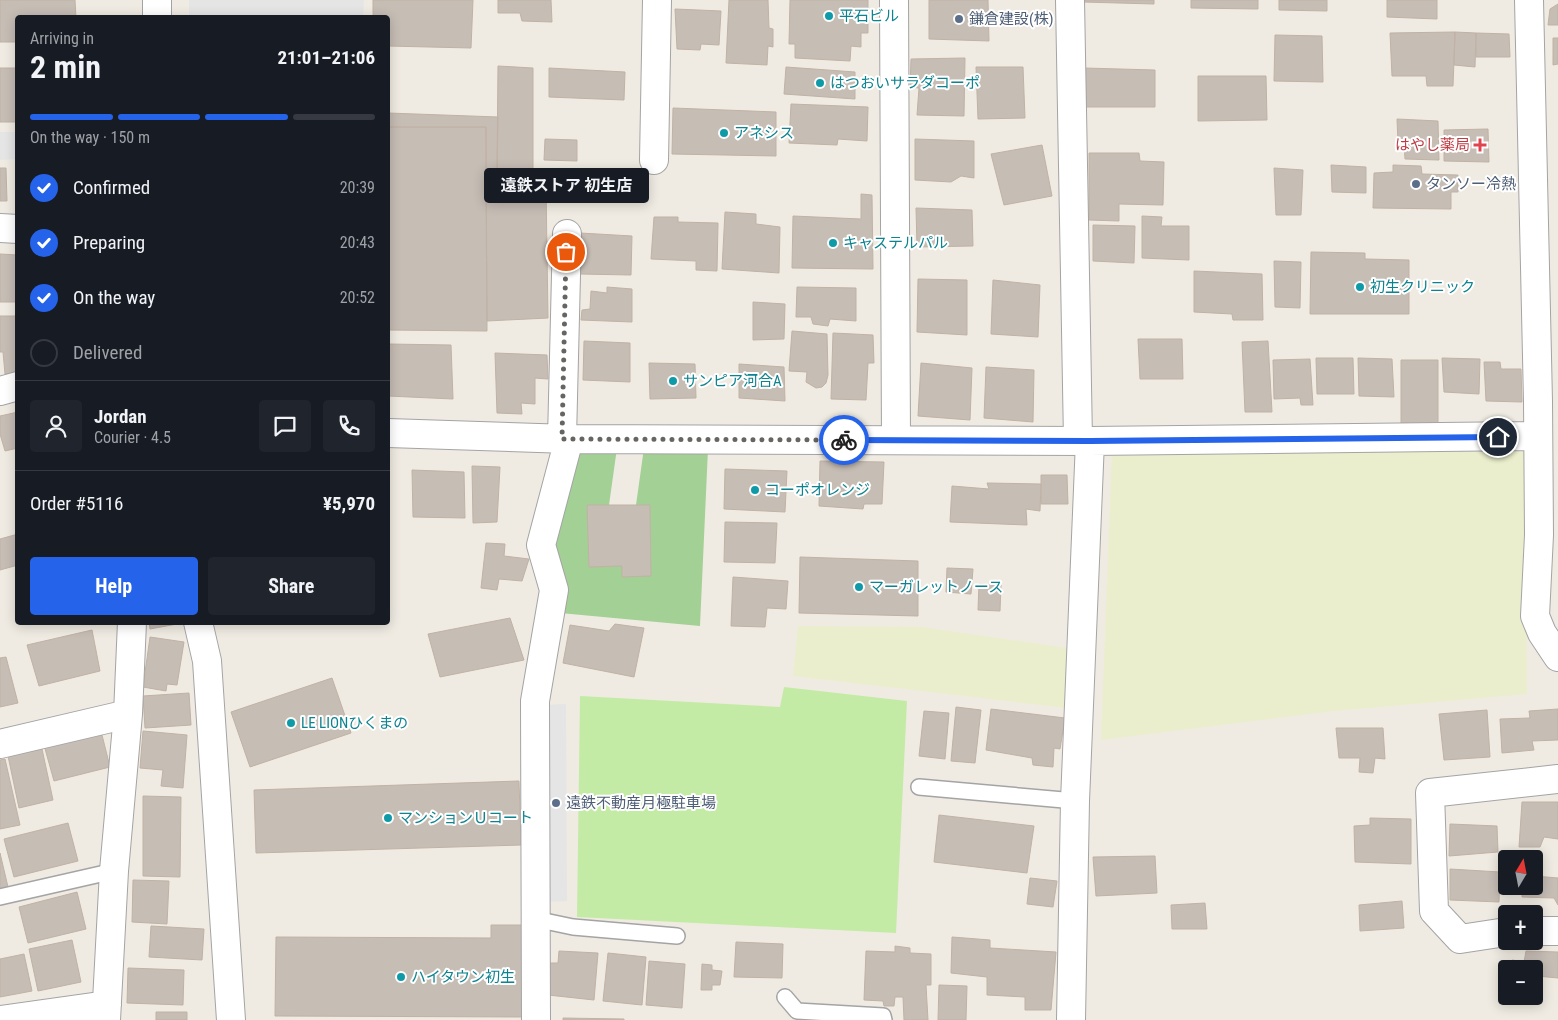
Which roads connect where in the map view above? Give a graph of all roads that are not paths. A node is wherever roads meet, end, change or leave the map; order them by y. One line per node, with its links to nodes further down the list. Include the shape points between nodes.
1 (157, 0): 6 (street)
2 (657, 0): 7 (street)
3 (894, 0): 17 (street)
4 (1070, 0): 18 (street)
5 (1529, 0): 13 (street)
6 (157, 15)
7 (654, 160)
8 (0, 228): 9 (street)
9 (15, 228)
10 (567, 234): 16 (street)
11 (15, 387): 12 (street)
12 (0, 391)
13 (1548, 401): 15 (street)
14 (390, 433): 16 (street)
15 (1538, 436): 18 (street); 19 (street)
16 (566, 439): 17 (street); 30 (street, via 541,544 554,590 534,701)
17 (896, 440): 18 (street)
18 (1084, 440): 27 (street)
19 (1549, 535): 22 (street, via 1535,616)
20 (132, 625): 23 (street)
21 (199, 625): 38 (street, via 207,661)
22 (1558, 656)
23 (128, 714): 24 (street); 28 (street)
24 (0, 744)
25 (1558, 779): 33 (street, via 1430,793 1434,911 1460,939)
26 (919, 787): 27 (lane)
27 (1075, 801): 41 (street)
28 (114, 871): 29 (lane); 36 (street)
29 (0, 897)
30 (535, 919): 34 (lane, via 573,927); 39 (street)
31 (1543, 931): 32 (street)
32 (1558, 931)
33 (1498, 933)
34 (677, 936)
35 (785, 997): 40 (lane, via 797,1011 883,1016)
36 (107, 1012): 37 (street)
37 (1, 1020)
38 (231, 1020)
39 (536, 1020)
40 (884, 1020)
41 (1071, 1020)

